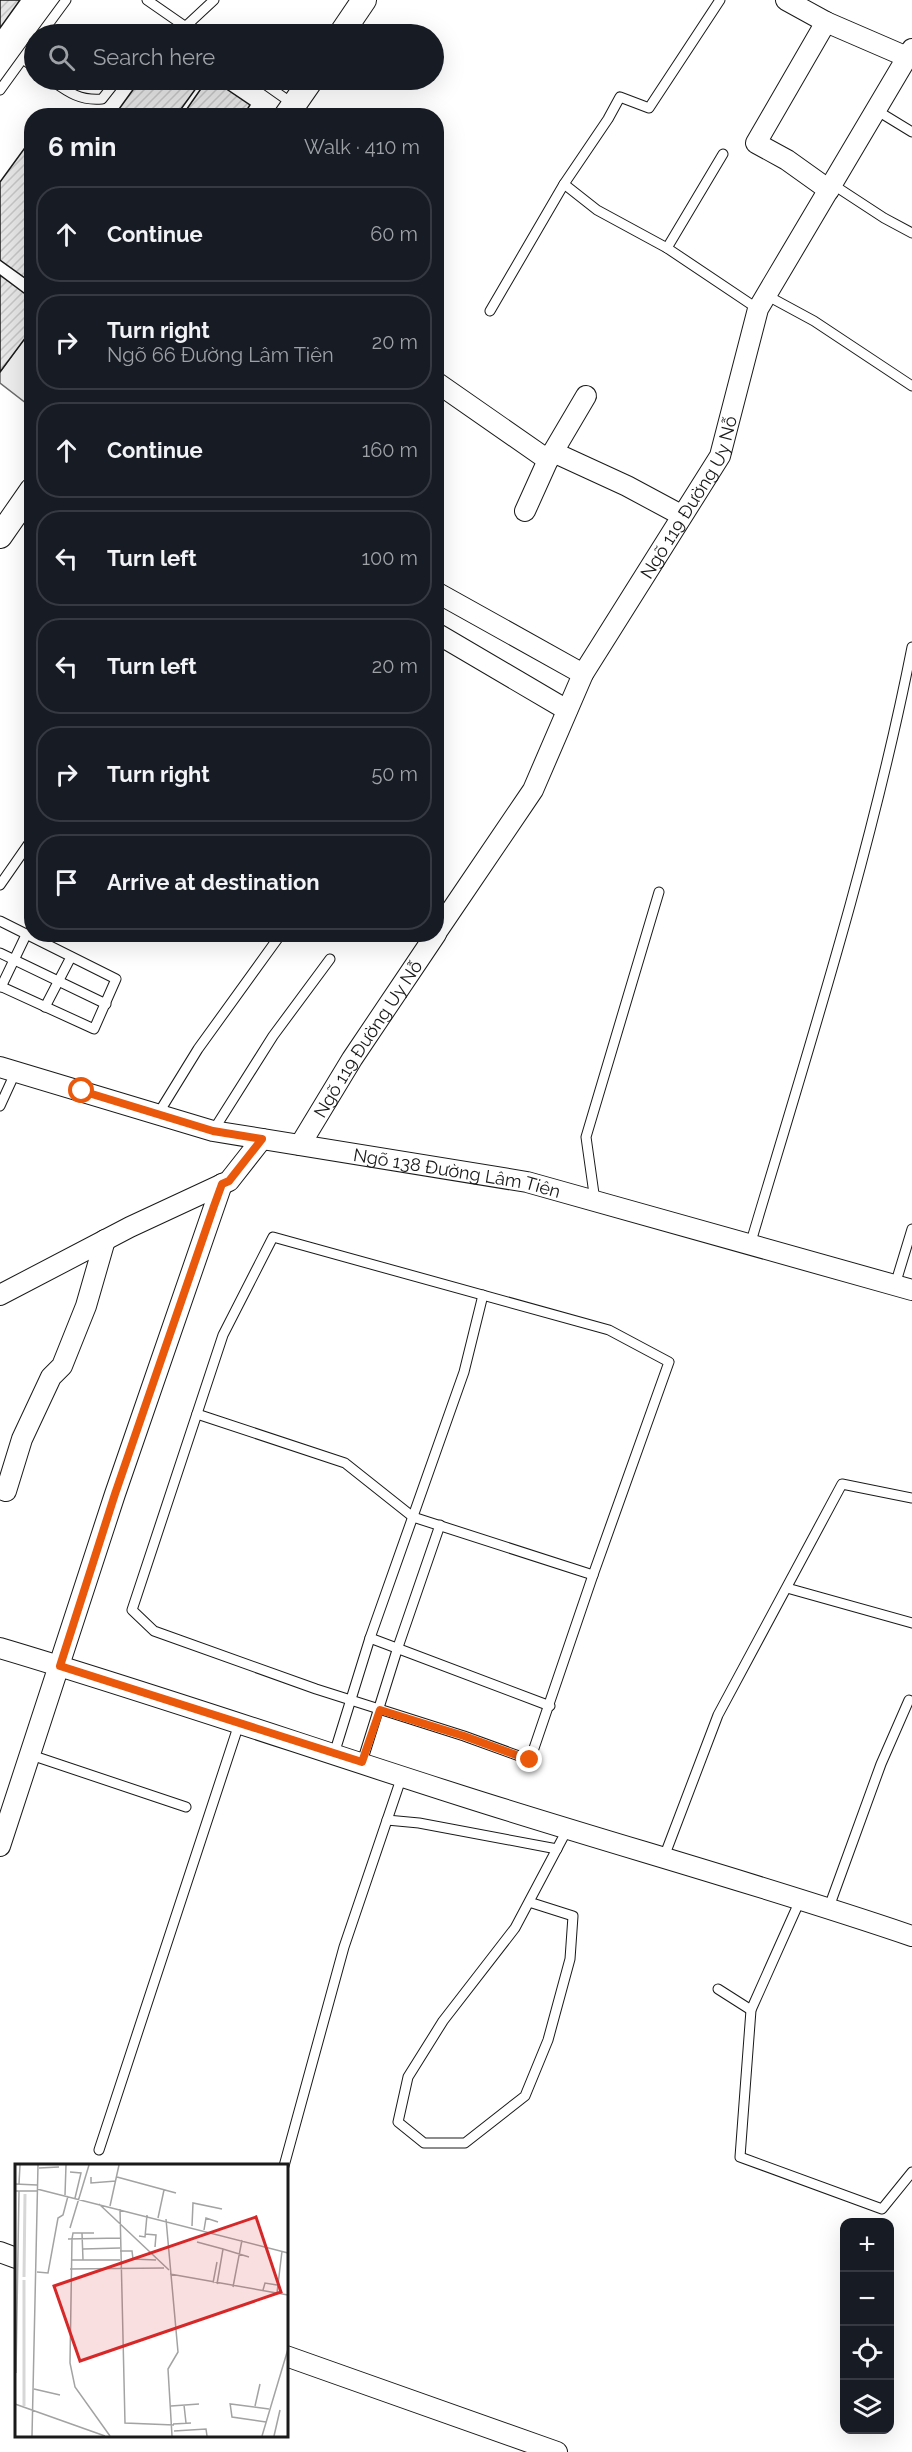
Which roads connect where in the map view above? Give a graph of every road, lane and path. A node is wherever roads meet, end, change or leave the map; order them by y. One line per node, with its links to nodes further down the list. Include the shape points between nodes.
1 (66, 0): 8 (lane)
2 (147, 0): 9 (lane)
3 (214, 0): 10 (lane)
4 (364, 0): 11 (street)
5 (720, 0): 24 (lane, via 650,108 620,98)
6 (786, 0): 7 (street)
7 (826, 22): 12 (street); 25 (street, via 756,143)
8 (48, 24)
9 (181, 24)
10 (188, 24)
11 (348, 24)
12 (909, 58): 21 (street, Ngõ 119 Đường Uy Nỗ)
13 (23, 59): 14 (lane)
14 (0, 90)
15 (65, 90): 16 (lane, via 90,100 102,99)
16 (109, 90)
17 (269, 90): 19 (lane)
18 (303, 90): 20 (street)
19 (288, 108)
20 (291, 108)
21 (876, 110): 22 (lane); 25 (street, Ngõ 119 Đường Uy Nỗ)
22 (912, 132)
23 (723, 154): 27 (lane)
24 (564, 184): 27 (lane, via 597,210); 29 (lane)
25 (830, 187): 26 (lane); 28 (street, Ngõ 119 Đường Uy Nỗ)
26 (912, 233)
27 (667, 248): 28 (lane)
28 (762, 302): 30 (lane, via 814,321); 36 (street, Ngõ 119 Đường Uy Nỗ, via 720,456)
29 (490, 312)
30 (912, 386)
31 (444, 391): 33 (street)
32 (586, 396): 33 (street)
33 (551, 456): 35 (street); 36 (street, via 627,486)
34 (24, 502): 37 (street)
35 (525, 511)
36 (681, 515): 41 (street, Ngõ 119 Đường Uy Nỗ)
37 (0, 536)
38 (444, 596): 41 (street)
39 (444, 638): 42 (street)
40 (912, 647): 71 (lane, via 851,905)
41 (583, 674): 42 (street, Ngõ 119 Đường Uy Nỗ)
42 (567, 710): 47 (street, Ngõ 119 Đường Uy Nỗ, via 533,790)
43 (24, 851): 44 (lane)
44 (0, 885)
45 (659, 892): 68 (lane, via 586,1137)
46 (0, 921): 48 (lane)
47 (444, 922)
48 (24, 934)
49 (24, 939): 55 (lane)
50 (40, 942): 54 (lane)
51 (275, 942): 63 (lane, via 198,1048)
52 (431, 942): 66 (street, Ngõ 119 Đường Uy Nỗ)
53 (0, 953): 55 (lane)
54 (71, 957): 57 (lane); 59 (lane, via 116,979)
55 (13, 959): 57 (lane); 58 (lane)
56 (330, 959): 64 (lane, via 273,1036)
57 (58, 981): 59 (lane); 60 (lane)
58 (0, 987): 60 (lane)
59 (106, 1004): 60 (lane, via 94,1029)
60 (45, 1007)
61 (8, 1069): 62 (lane); 63 (street, Ngõ 138 Đường Lâm Tiên)
62 (0, 1106)
63 (158, 1114): 64 (street, Ngõ 138 Đường Lâm Tiên)
64 (213, 1131): 65 (street, Ngõ 138 Đường Lâm Tiên)
65 (262, 1139): 66 (street, Ngõ 138 Đường Lâm Tiên); 67 (street, via 229,1181)
66 (300, 1145): 68 (street, Ngõ 138 Đường Lâm Tiên, via 527,1182)
67 (222, 1184): 70 (street); 86 (street)
68 (595, 1201): 71 (street, Ngõ 138 Đường Lâm Tiên)
69 (912, 1229): 72 (lane)
70 (105, 1240): 73 (street); 76 (street, via 86,1306 62,1366 51,1377 22,1439 6,1491)
71 (750, 1245): 72 (street, Ngõ 138 Đường Lâm Tiên)
72 (904, 1288)
73 (0, 1294)
74 (483, 1295): 75 (lane, via 273,1237 223,1335); 78 (lane, via 464,1372); 80 (lane, via 609,1330 669,1362)
75 (197, 1414): 78 (lane, via 345,1463); 87 (lane, via 132,1610 154,1631)
76 (0, 1489)
77 (912, 1498): 81 (lane, via 842,1484)
78 (413, 1517): 79 (lane); 83 (lane)
79 (440, 1525): 80 (lane); 84 (lane)
80 (593, 1575): 89 (lane)
81 (787, 1588): 82 (lane); 101 (lane, via 718,1715)
82 (912, 1623)
83 (370, 1638): 84 (lane); 87 (lane)
84 (398, 1647): 89 (lane); 90 (lane)
85 (0, 1648): 86 (street)
86 (60, 1666): 91 (street); 93 (street)
87 (350, 1699): 90 (lane); 92 (lane)
88 (909, 1700): 104 (lane)
89 (550, 1706): 90 (lane, via 530,1760)
90 (380, 1710): 94 (lane)
91 (239, 1724): 92 (street); 108 (lane)
92 (334, 1754): 94 (street)
93 (31, 1755): 96 (lane); 99 (street)
94 (362, 1762): 95 (street)
95 (402, 1776): 97 (lane); 98 (street)
96 (186, 1807)
97 (387, 1820): 100 (lane, via 419,1822); 109 (lane, via 344,1947)
98 (568, 1828): 100 (lane); 101 (street)
99 (0, 1846)
100 (557, 1849): 103 (lane)
101 (664, 1857): 102 (street)
102 (801, 1898): 104 (street); 107 (lane)
103 (529, 1902): 103 (lane, via 515,1928 442,2021 408,2076 398,2122 424,2143 465,2143 525,2096 548,2040 570,1959 573,1916)
104 (828, 1907): 105 (street)
105 (912, 1936)
106 (718, 1989): 107 (lane)
107 (751, 2010): 110 (lane, via 740,2157 882,2209)
108 (99, 2150)
109 (285, 2164)
110 (912, 2172)
111 (0, 2252): 112 (street)
112 (15, 2258)
113 (288, 2357): 114 (street)
114 (558, 2452)

